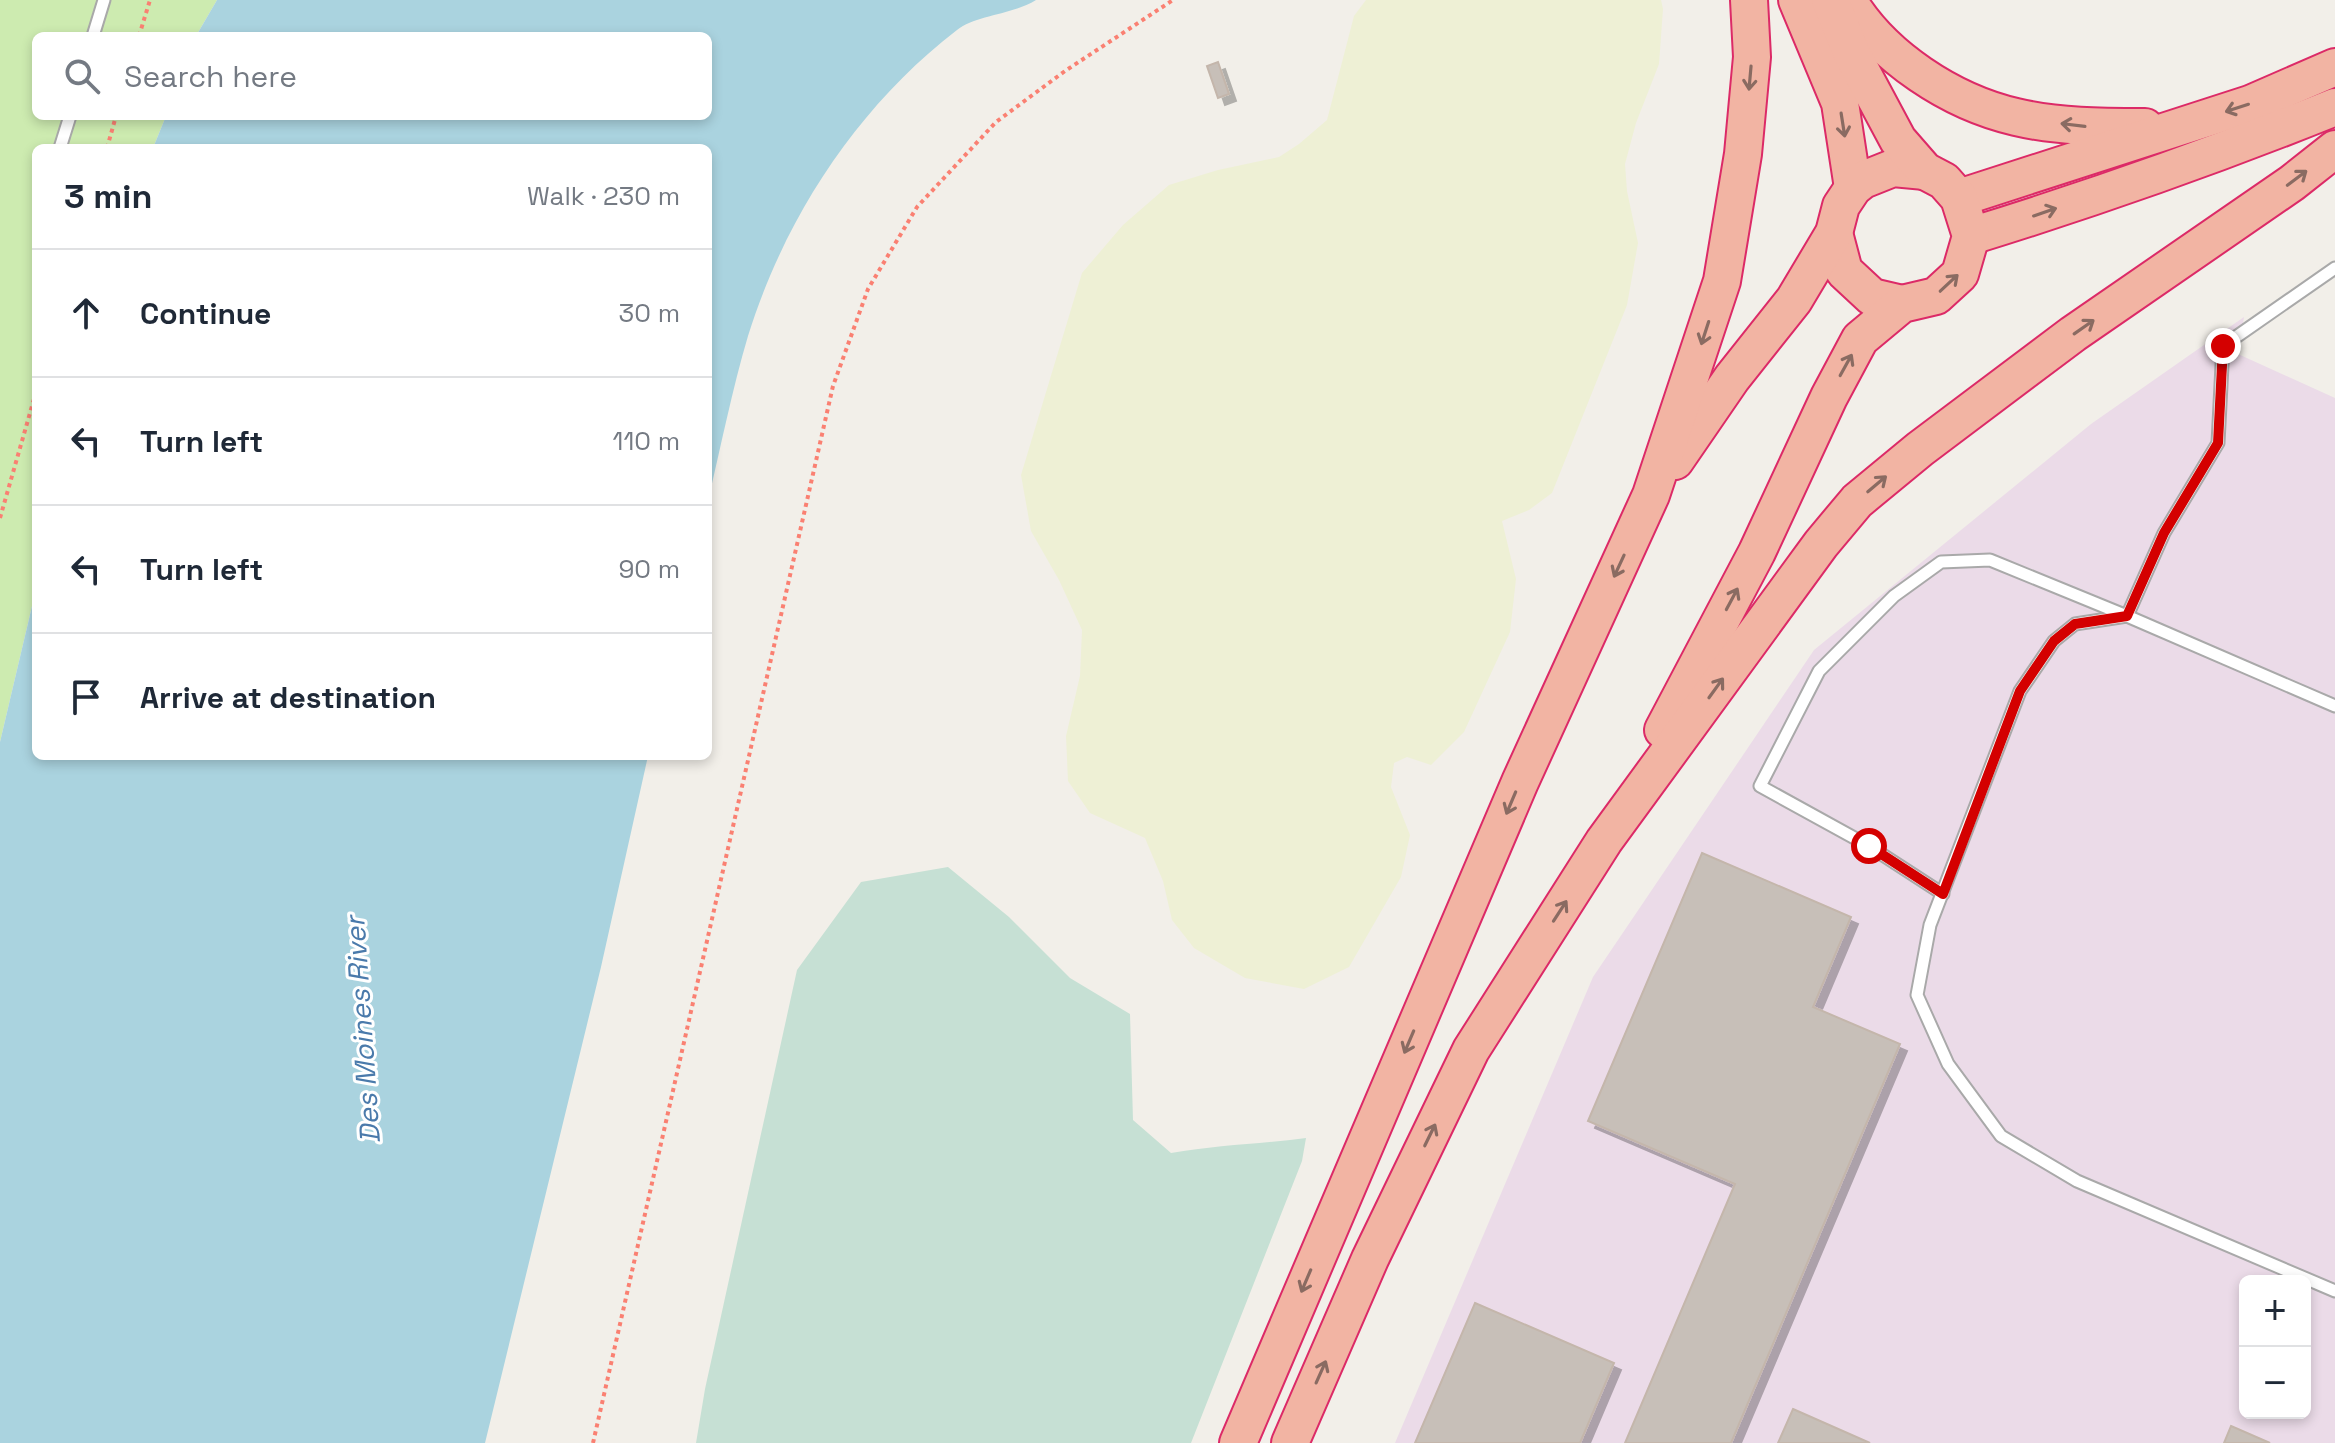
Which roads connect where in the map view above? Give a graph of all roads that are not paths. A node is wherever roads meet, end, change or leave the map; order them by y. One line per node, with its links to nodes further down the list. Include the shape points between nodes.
1 (104, 0): 6 (lane)
2 (1749, 0): 20 (highway, one-way to 20, via 1752,57 1745,140 1722,281)
3 (1797, 0): 14 (highway, one-way to 14, via 1840,103)
4 (1830, 0): 13 (highway, via 1898,140)
5 (1848, 0): 10 (highway, one-way to 5, via 2081,126 2014,117 1977,103 1898,59 1862,24)
6 (94, 32)
7 (2335, 67): 10 (highway, one-way to 10, via 2250,104)
8 (2335, 107): 17 (highway, one-way to 8)
9 (69, 120): 11 (lane)
10 (2178, 127): 15 (highway)
11 (61, 144)
12 (2335, 149): 23 (highway, one-way to 12, via 1857,501 2060,344)
13 (1925, 171): 14 (highway, via 1893,168); 15 (highway)
14 (1853, 188): 16 (highway, via 1841,206)
15 (1959, 198): 17 (highway)
16 (1834, 233): 19 (highway, via 1844,271 1872,297); 20 (highway, via 1794,300)
17 (1971, 236): 19 (highway, one-way to 17, via 1936,296 1960,274)
18 (2335, 268): 21 (lane, via 2223,346 2218,443 2164,533)
19 (1902, 304): 23 (highway, one-way to 19, via 1757,552 1860,339)
20 (1651, 495): 26 (highway, one-way to 26, via 1514,797)
21 (2127, 616): 22 (lane); 24 (lane, via 2075,624 2054,641 2020,691); 24 (lane, via 1990,560 1941,562 1894,596 1819,671 1760,786)
22 (2335, 706)
23 (1604, 841): 27 (highway, one-way to 23, via 1370,1259 1471,1050)
24 (1943, 894): 25 (lane, via 1930,925 1917,995 1948,1064 2001,1136 2077,1181)
25 (2335, 1291)
26 (1238, 1443)
27 (1290, 1443)

